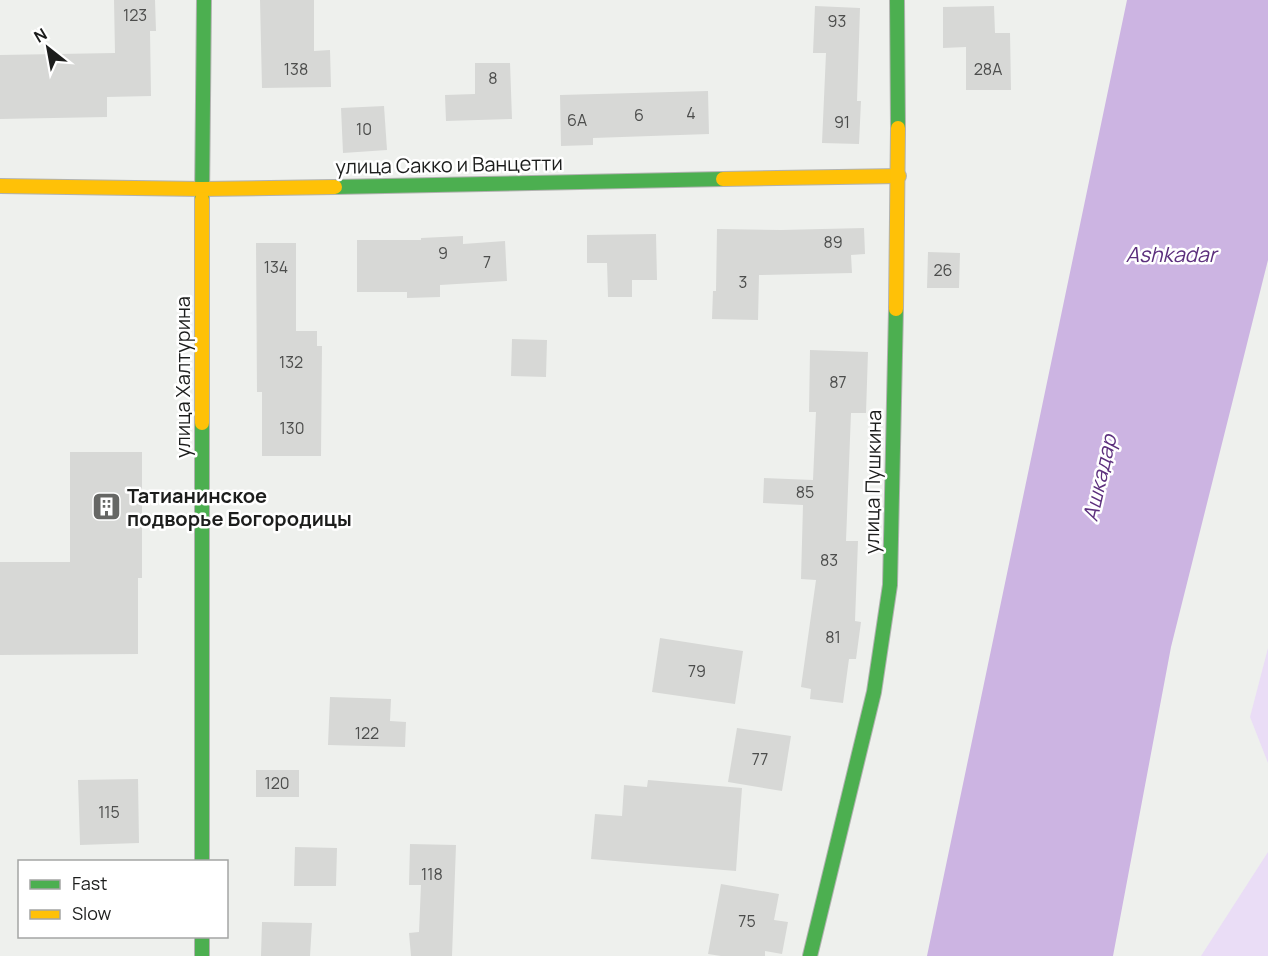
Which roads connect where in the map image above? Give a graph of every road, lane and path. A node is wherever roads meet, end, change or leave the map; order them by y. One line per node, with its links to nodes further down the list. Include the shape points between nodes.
1 (204, 0): 5 (street, улица Халтурина)
2 (897, 0): 3 (street, улица Пушкина)
3 (899, 176): 5 (street, улица Сакко и Ванцетти); 9 (street, улица Пушкина, via 890,585 874,692)
4 (0, 186): 5 (street, улица Сакко и Ванцетти)
5 (202, 189): 6 (street, улица Халтурина)
6 (202, 860)
7 (202, 938): 8 (street)
8 (202, 956)
9 (810, 956)

